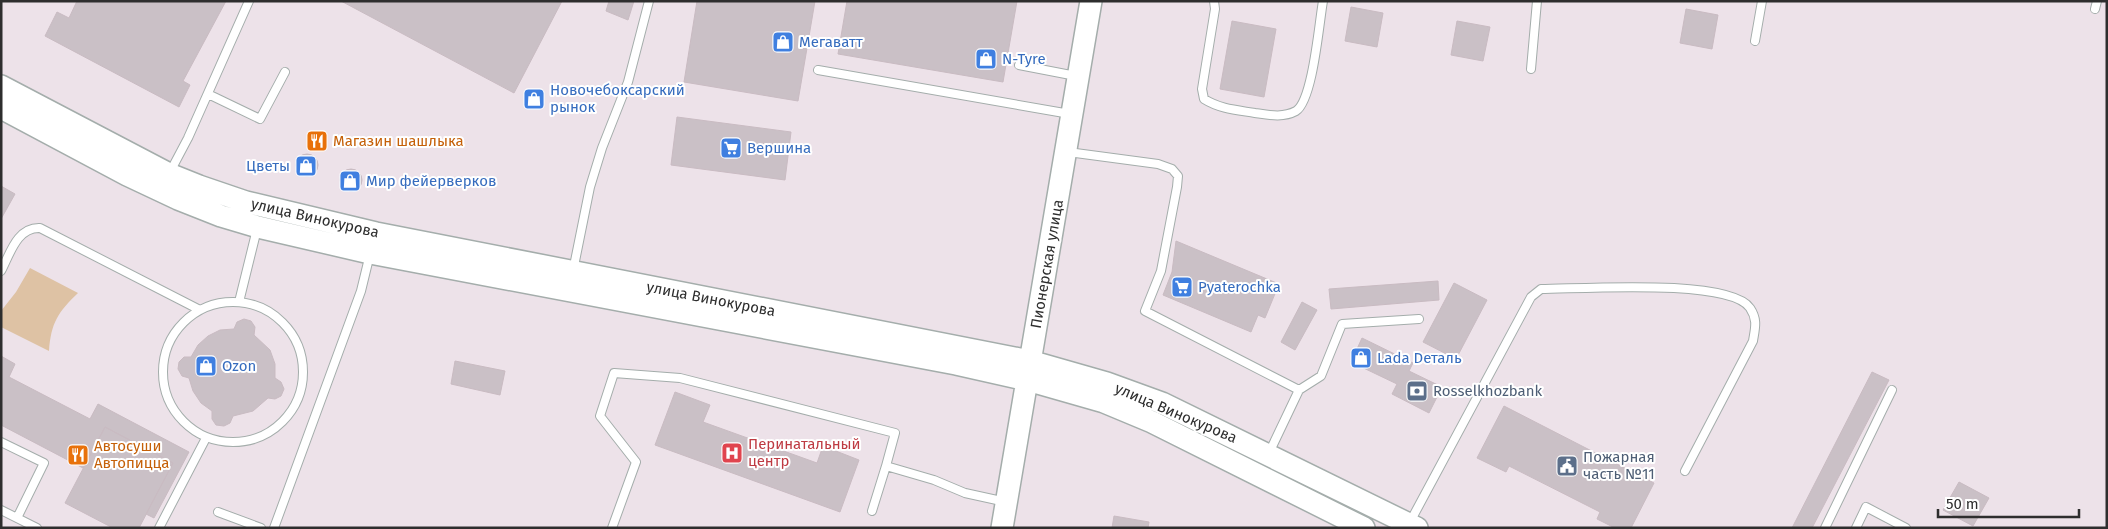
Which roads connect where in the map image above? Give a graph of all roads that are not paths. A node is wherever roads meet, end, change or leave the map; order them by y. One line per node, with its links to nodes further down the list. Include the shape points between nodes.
1 (250, 1): 15 (lane)
2 (649, 1): 23 (lane, via 628,82 590,187)
3 (1091, 1): 13 (main road, Пионерская улица)
4 (1214, 1): 5 (lane, via 1202,89 1204,99 1216,107 1283,116 1305,102)
5 (1323, 1)
6 (1537, 1): 10 (lane)
7 (1762, 1): 8 (lane)
8 (1755, 41)
9 (1019, 65): 13 (lane)
10 (1531, 69)
11 (818, 70): 17 (lane)
12 (286, 72): 15 (lane, via 260,119)
13 (1078, 77): 17 (main road, Пионерская улица)
14 (1, 86): 19 (main road, улица Винокурова)
15 (208, 94): 19 (lane)
16 (1, 108): 20 (main road, улица Винокурова, via 178,199)
17 (1072, 114): 18 (main road, Пионерская улица)
18 (1066, 152): 27 (main road, Пионерская улица); 28 (lane, via 1158,164 1172,169 1178,176 1177,187 1161,271 1145,311)
19 (169, 174): 21 (main road, улица Винокурова)
20 (258, 227): 21 (main road, улица Винокурова); 24 (lane)
21 (373, 243): 23 (main road, улица Винокурова); 44 (lane, via 361,291)
22 (1, 271): 25 (lane, via 20,236 28,230 40,228)
23 (571, 281): 27 (main road, улица Винокурова, via 956,364)
24 (238, 302): 25 (lane, via 225,302); 30 (lane, via 266,310 292,334 303,368 299,396 285,420 262,436 234,443)
25 (200, 310): 30 (lane, via 188,318 171,338 162,376 166,396 175,414)
26 (1420, 319): 28 (lane, via 1342,324 1321,376)
27 (1029, 371): 32 (main road, улица Винокурова, via 1107,383 1162,404); 35 (main road, Пионерская улица); 47 (main road, улица Винокурова, via 1152,422)
28 (1299, 390): 32 (lane)
29 (1892, 390): 48 (lane)
30 (206, 438): 42 (lane)
31 (1, 442): 39 (lane, via 44,463)
32 (1268, 454): 40 (main road, улица Винокурова)
33 (886, 466): 35 (lane, via 965,493); 37 (lane); 45 (lane, via 895,433 680,378 614,373 600,416 636,462)
34 (1685, 472): 40 (lane, via 1753,341 1756,321 1749,306 1728,296 1688,288 1541,290 1531,297)
35 (1007, 502): 46 (main road, Пионерская улица)
36 (1, 510): 39 (lane)
37 (872, 511)
38 (218, 512): 43 (lane)
39 (17, 518): 41 (lane)
40 (1413, 526)
41 (36, 528)
42 (159, 528)
43 (261, 528)
44 (274, 528)
45 (612, 528)
46 (1002, 528)
47 (1364, 528)
48 (1825, 528)
49 (1856, 528): 50 (lane, via 1866,507)
50 (1906, 528)

